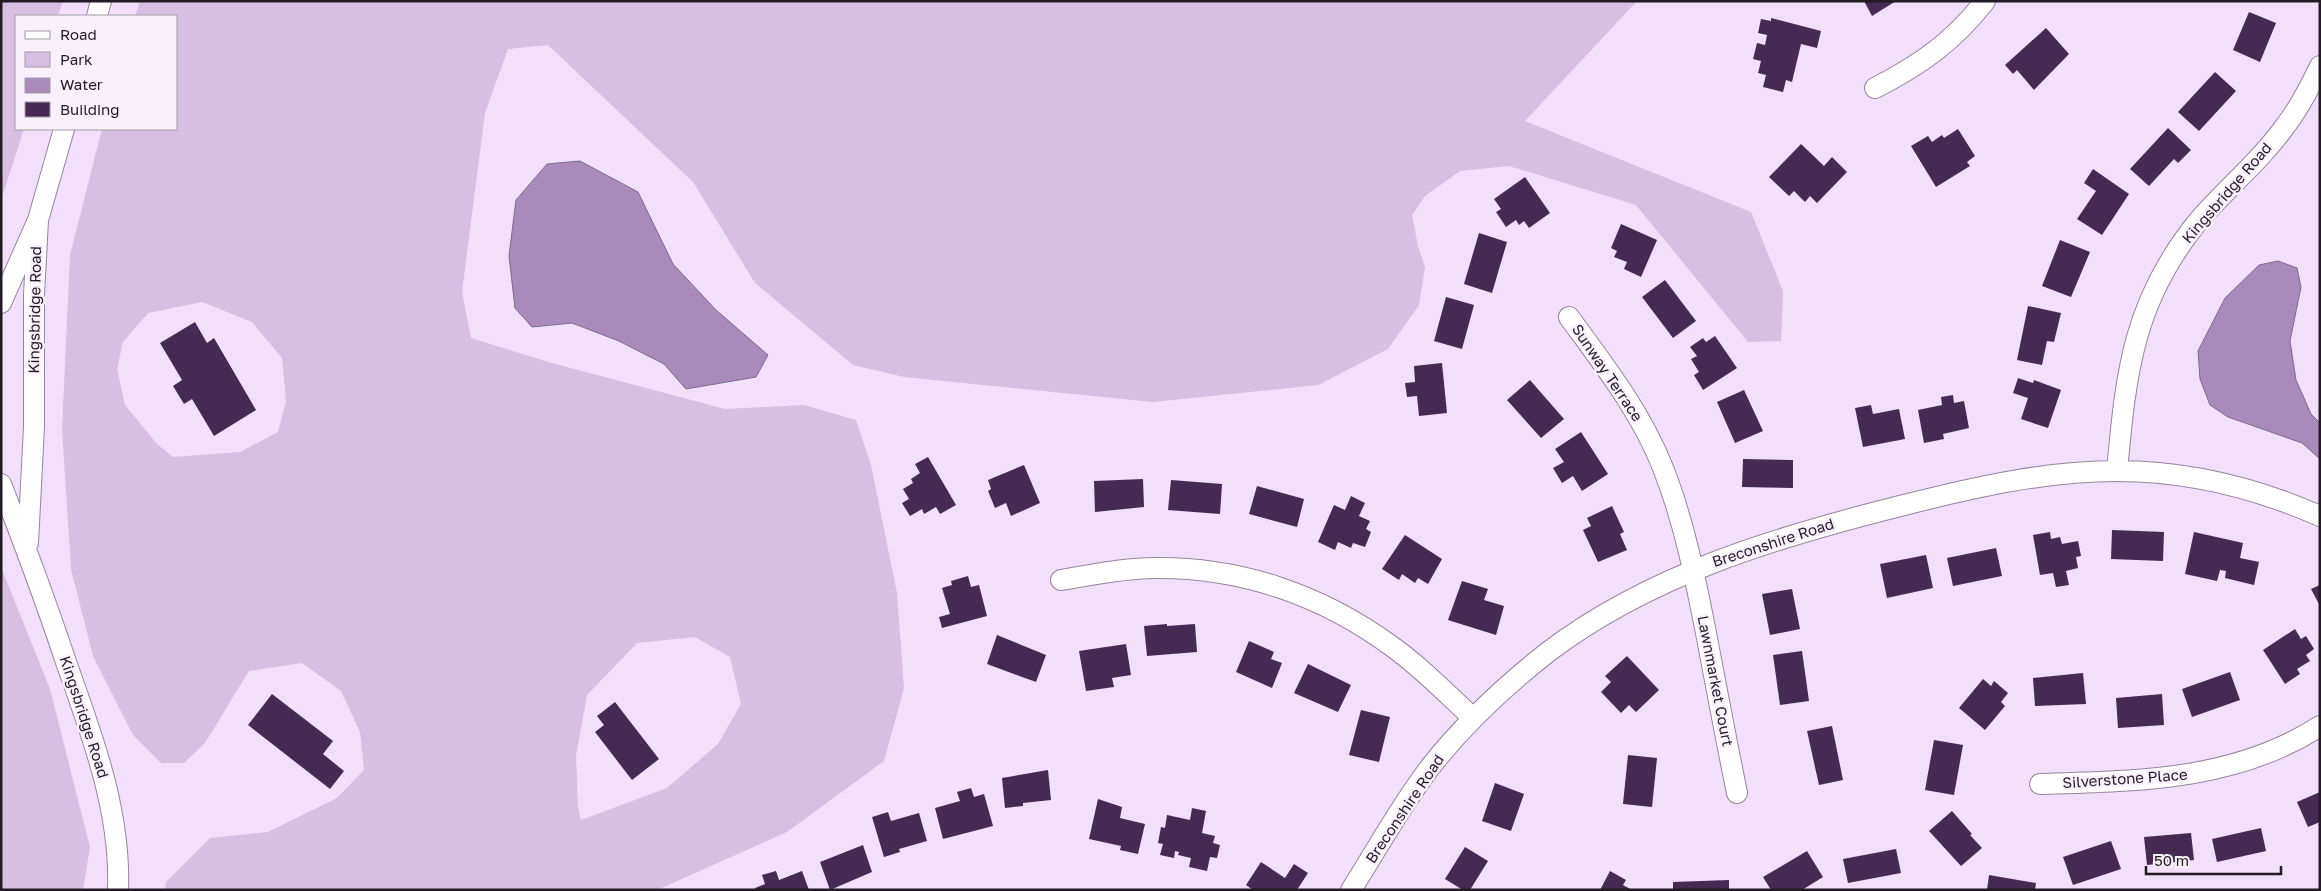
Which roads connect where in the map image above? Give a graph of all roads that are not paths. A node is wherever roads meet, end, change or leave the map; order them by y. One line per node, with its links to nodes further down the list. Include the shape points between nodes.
1 (101, 1): 3 (street)
2 (1985, 1): 5 (street, via 1954,37 1929,58)
3 (97, 15)
4 (2320, 66): 10 (street, Kingsbridge Road, via 2286,126 2199,221 2150,297 2135,340 2125,386)
5 (1875, 88)
6 (64, 130): 7 (street, Kingsbridge Road)
7 (38, 220): 8 (street, Kingsbridge Road); 13 (street, Kingsbridge Road, via 34,295 34,427)
8 (1, 303)
9 (1569, 317): 14 (street, Sunway Terrace, via 1642,423 1663,467 1681,519)
10 (2117, 471): 12 (street, Breconshire Road, via 2199,477 2246,489); 14 (street, Breconshire Road, via 2075,473 1960,491 1774,540)
11 (1, 484): 13 (street, Kingsbridge Road)
12 (2320, 516)
13 (27, 550): 20 (street, Kingsbridge Road, via 94,739 115,833)
14 (1693, 570): 16 (street, Breconshire Road, via 1640,594 1550,651); 19 (street, Lawnmarket Court)
15 (1061, 580): 16 (street, via 1155,568 1201,570 1279,586 1353,620 1392,645)
16 (1473, 718): 21 (street, Breconshire Road, via 1430,768)
17 (2320, 726): 18 (street, Silverstone Place, via 2268,754 2228,767 2131,781)
18 (2040, 784)
19 (1737, 793)
20 (118, 890)
21 (1352, 890)

